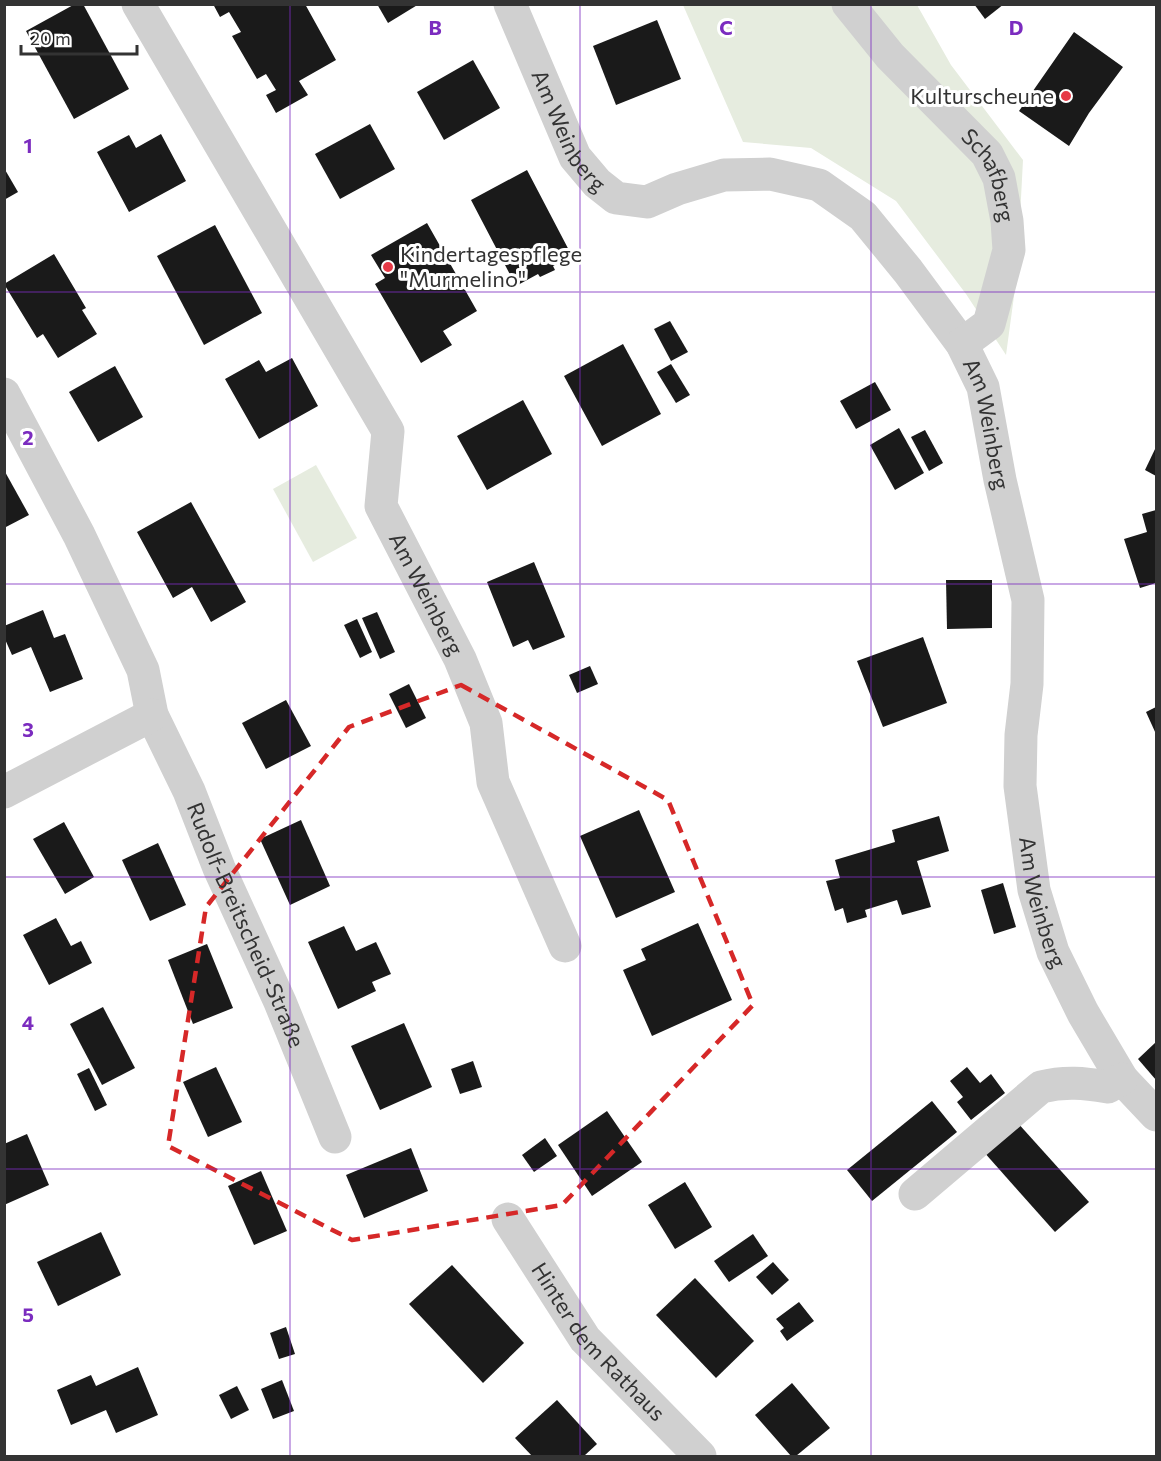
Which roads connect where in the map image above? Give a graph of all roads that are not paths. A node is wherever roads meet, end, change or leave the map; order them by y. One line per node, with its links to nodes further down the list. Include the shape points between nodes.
1 (138, 4): 8 (street, Am Weinberg, via 387,431 381,506 460,659 486,723 494,782)
2 (510, 4): 4 (street, Am Weinberg, via 575,157 616,198 647,202 724,175 770,174 819,185 862,216)
3 (848, 4): 4 (street, Schafberg, via 890,56 987,154 999,178 1009,250 988,324)
4 (962, 344): 9 (street, Am Weinberg, via 983,387 1028,600 1020,786 1034,890 1053,952)
5 (4, 394): 6 (street, Rudolf-Breitscheid-Straße, via 79,535 143,670)
6 (152, 716): 7 (street); 11 (street, Rudolf-Breitscheid-Straße, via 189,791)
7 (4, 792)
8 (565, 946)
9 (1122, 1079): 10 (street, Am Weinberg); 12 (street, via 1108,1088 1081,1082 1041,1087)
10 (1156, 1115)
11 (335, 1137)
12 (915, 1194)
13 (508, 1220): 14 (street, Hinter dem Rathaus, via 585,1339)
14 (700, 1456)

